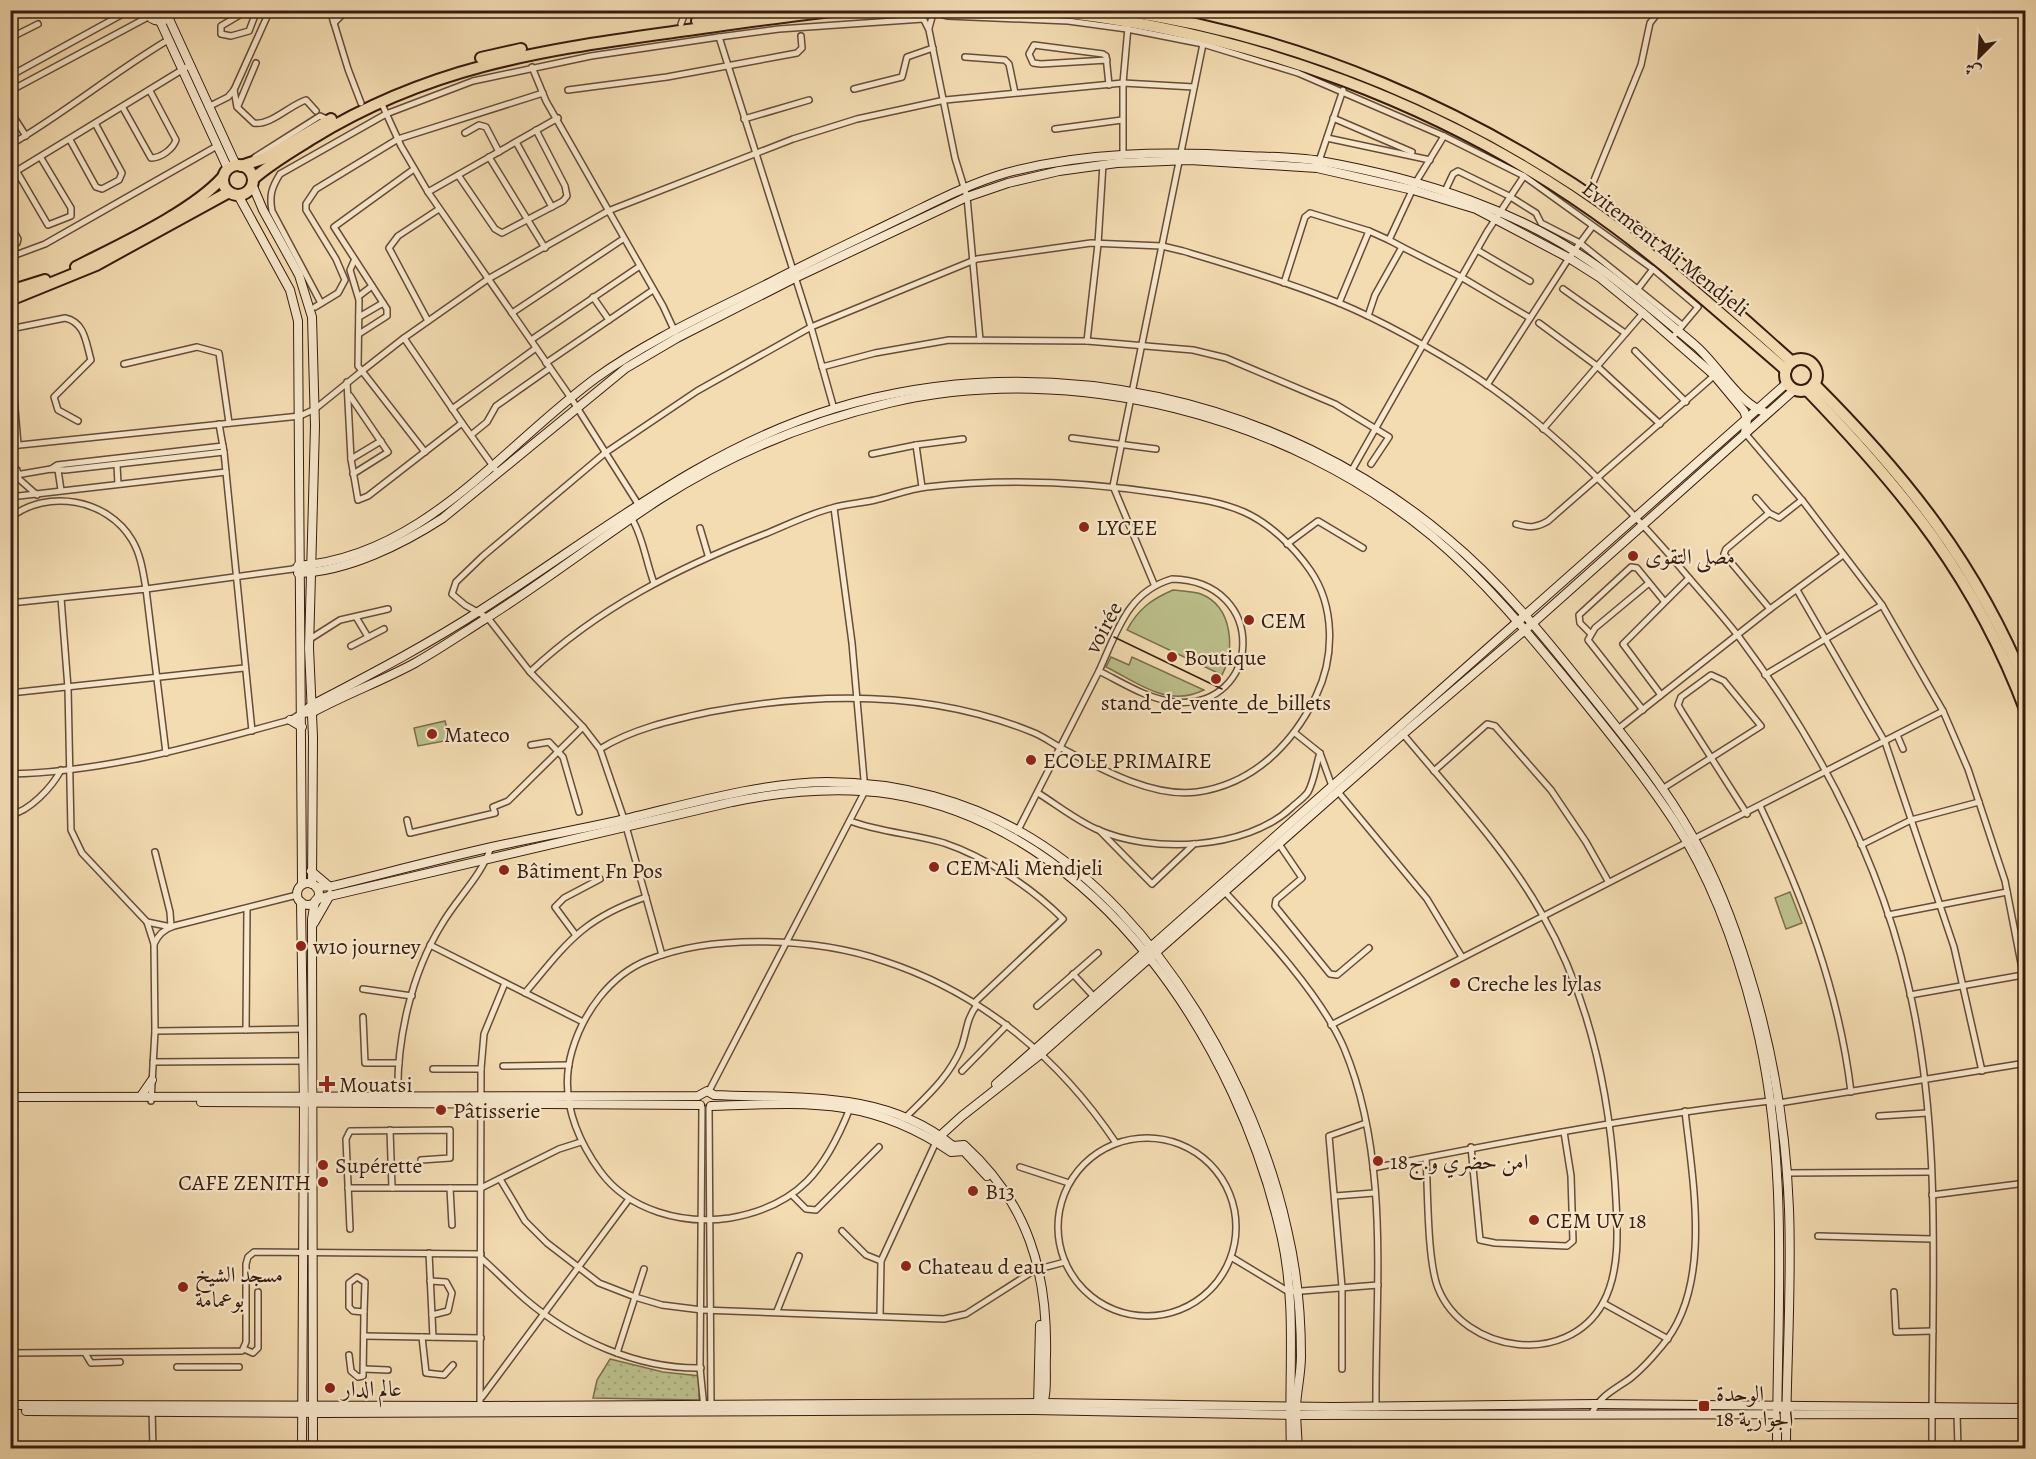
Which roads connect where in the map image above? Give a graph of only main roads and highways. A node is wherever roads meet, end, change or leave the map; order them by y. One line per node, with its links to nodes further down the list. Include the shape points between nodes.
1 (174, 10): 7 (main road)
2 (768, 10): 9 (highway, via 500,53 432,74 361,103 265,158)
3 (842, 10): 10 (highway, via 549,50 464,69 407,89 324,132)
4 (1042, 10): 6 (highway, Evitement Ali Mendjeli)
5 (146, 14): 7 (main road)
6 (1125, 17): 18 (highway, Evitement Ali Mendjeli, via 1313,70 1364,88 1454,129 1511,160 1615,227); 18 (highway, Evitement Ali Mendjeli, via 1237,34 1368,78 1508,145 1588,195 1660,247)
7 (164, 20): 9 (main road, via 190,65); 9 (main road, via 181,69)
8 (1118, 157): 11 (main road, via 1180,156 1318,165); 14 (main road, via 1103,164 1008,183 967,197); 14 (main road, via 1056,162 965,187)
9 (232, 169): 10 (highway, via 249,170); 12 (highway, via 224,185); 15 (highway, via 204,196 115,248)
10 (253, 181): 12 (highway, via 249,191); 30 (main road, via 263,210 299,275 310,310 315,409)
11 (1414, 186): 13 (main road); 13 (main road, via 1446,191)
12 (233, 194): 16 (highway, via 96,265); 29 (main road, via 276,261 295,305 300,361)
13 (1498, 215): 19 (main road, via 1571,254 1677,332)
14 (794, 274): 17 (main road)
15 (10, 291)
16 (10, 300)
17 (676, 334): 27 (main road, via 626,368); 27 (main road, via 623,360 571,398)
18 (1789, 366): 20 (highway); 21 (highway, via 1804,360 1813,365 1817,375)
19 (1717, 373): 23 (main road); 25 (main road)
20 (1791, 386): 21 (highway); 23 (main road); 24 (main road)
21 (1811, 387): 35 (highway, via 1894,468 1938,524 1993,612); 37 (highway, via 1894,483 1948,556 2002,655)
22 (1131, 395): 28 (main road, via 1001,390 893,402 797,430); 28 (main road, via 1079,384 976,384 926,389 834,409 769,431); 31 (main road, via 1208,408 1352,470 1445,536); 32 (main road, via 1243,428 1335,470 1429,534 1472,572)
23 (1757, 410): 24 (main road); 25 (main road)
24 (1767, 413): 26 (main road)
25 (1747, 419): 26 (main road); 31 (main road)
26 (1745, 433): 33 (main road)
27 (496, 470): 30 (main road, via 416,536 370,556)
28 (696, 473): 36 (main road, via 638,504 478,613); 36 (main road, via 488,618 416,662)
29 (296, 569): 30 (main road); 38 (main road)
30 (312, 569): 36 (main road)
31 (1526, 616): 32 (main road); 33 (main road)
32 (1519, 623): 34 (main road); 46 (main road, via 1332,786)
33 (1533, 623): 34 (main road); 42 (main road, via 1662,789)
34 (1525, 630): 42 (main road); 46 (main road, via 1339,793)
35 (2025, 686)
36 (312, 708): 38 (main road); 43 (main road)
37 (2025, 712)
38 (302, 713): 40 (main road)
39 (290, 720): 40 (main road)
40 (302, 727): 44 (main road)
41 (625, 823): 47 (main road, via 488,858); 47 (main road, via 491,847); 51 (main road, via 770,786 817,782 923,793 968,807 1060,858 1113,905)
42 (1690, 840): 71 (main road, via 1734,950 1755,1018 1770,1101 1780,1249); 72 (main road, via 1718,888 1748,970 1779,1103 1790,1250)
43 (312, 871): 45 (main road); 47 (main road)
44 (302, 885): 45 (main road); 48 (main road)
45 (314, 886): 47 (main road); 49 (main road)
46 (1222, 889): 51 (main road)
47 (330, 891): 49 (main road); 50 (main road)
48 (299, 899): 49 (main road, via 310,904); 59 (main road, via 303,1061)
49 (316, 900): 50 (main road)
50 (312, 928): 59 (main road)
51 (1149, 954): 52 (main road); 52 (main road, via 1095,998); 75 (main road, via 1205,1039 1248,1126 1270,1190 1289,1292); 75 (main road, via 1184,992 1205,1026 1258,1132 1286,1221 1298,1290 1301,1360)
52 (1040, 1051): 63 (main road, via 983,1095)
53 (152, 1080): 55 (main road)
54 (712, 1093): 56 (main road, via 702,1092); 62 (main road); 63 (main road, via 843,1099 906,1118)
55 (141, 1096): 57 (main road); 58 (main road)
56 (698, 1096): 60 (main road); 62 (main road)
57 (10, 1097)
58 (151, 1098): 59 (main road); 61 (main road)
59 (308, 1099): 60 (main road); 64 (main road)
60 (481, 1100): 62 (main road, via 569,1106)
61 (10, 1102)
62 (706, 1106): 63 (main road, via 850,1107 890,1118)
63 (938, 1139): 66 (main road, via 951,1152 964,1151 1002,1194 1027,1243 1037,1270)
64 (308, 1252): 69 (main road); 70 (main road)
65 (10, 1405): 68 (main road)
66 (1040, 1406): 70 (main road); 75 (main road)
67 (2025, 1408): 73 (main road)
68 (152, 1409): 69 (main road); 74 (main road)
69 (302, 1409): 70 (main road); 78 (main road)
70 (313, 1409): 79 (main road)
71 (1777, 1410): 72 (main road); 76 (main road); 76 (main road, via 1596,1404); 82 (main road)
72 (1786, 1410): 73 (main road); 83 (main road)
73 (1932, 1410): 77 (main road)
74 (10, 1411)
75 (1293, 1411): 76 (main road); 80 (main road); 81 (main road)
76 (1377, 1411)
77 (2025, 1414)
78 (302, 1449)
79 (313, 1449)
80 (1291, 1449)
81 (1298, 1449)
82 (1777, 1449)
83 (1786, 1449)

